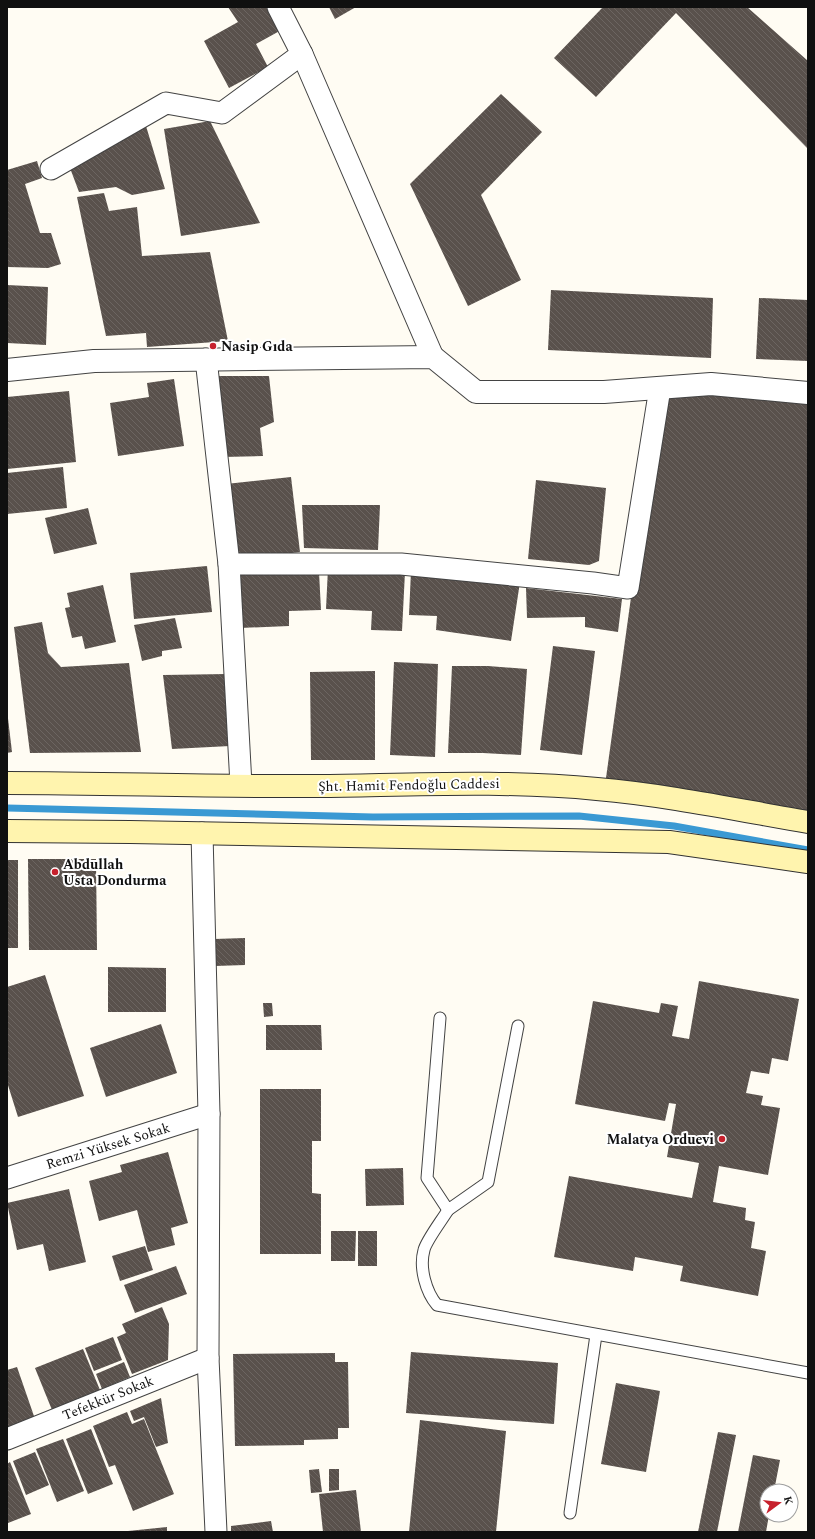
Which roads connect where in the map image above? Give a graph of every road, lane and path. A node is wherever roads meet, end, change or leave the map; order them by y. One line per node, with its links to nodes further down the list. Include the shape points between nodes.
1 (278, 7): 2 (street)
2 (302, 54): 3 (street, via 222,113 166,103); 4 (street)
3 (51, 169)
4 (433, 357): 5 (street); 7 (street, via 476,392 604,392)
5 (206, 360): 6 (street, via 94,361); 9 (street)
6 (7, 370)
7 (660, 388): 8 (street, via 711,384); 9 (street, via 628,588 401,564)
8 (808, 393)
9 (228, 564): 11 (street)
10 (7, 783): 11 (main road, Şht. Hamit Fendoğlu Caddesi)
11 (241, 785): 12 (main road, Şht. Hamit Fendoğlu Caddesi, via 513,784 596,788)
12 (808, 822)
13 (7, 832): 14 (main road)
14 (202, 833): 15 (main road, via 669,842); 18 (street)
15 (808, 862)
16 (440, 1018): 20 (lane, via 427,1178)
17 (518, 1026): 20 (lane, via 488,1182)
18 (209, 1114): 19 (street, Remzi Yüksek Sokak); 22 (street)
19 (7, 1178)
20 (448, 1210): 21 (lane, via 424,1250 422,1268 425,1284 430,1297 437,1305)
21 (596, 1335): 23 (lane); 25 (lane)
22 (208, 1358): 24 (street, Tefekkür Sokak); 26 (street)
23 (808, 1373)
24 (7, 1439)
25 (570, 1514)
26 (216, 1532)

